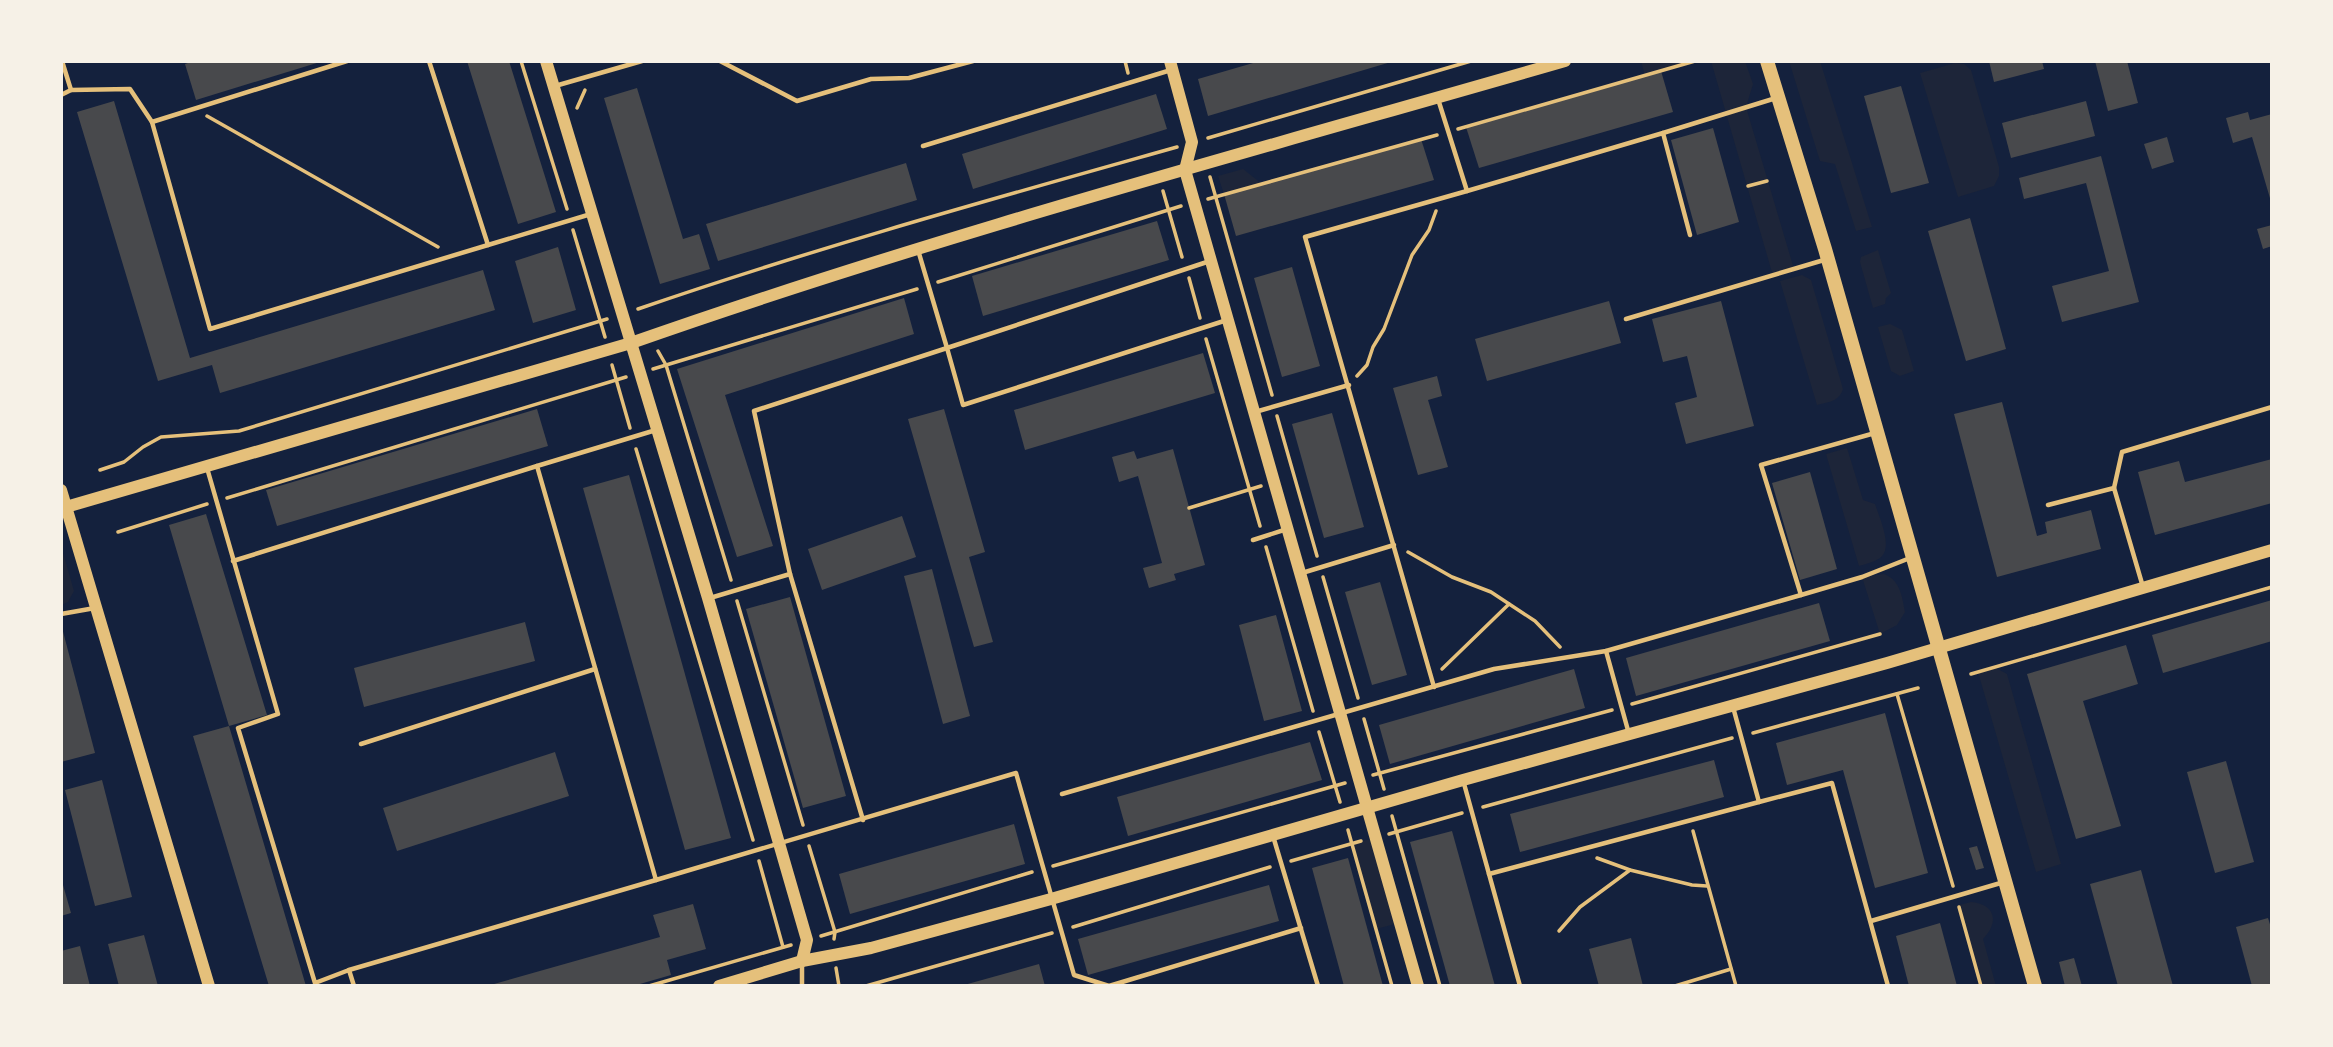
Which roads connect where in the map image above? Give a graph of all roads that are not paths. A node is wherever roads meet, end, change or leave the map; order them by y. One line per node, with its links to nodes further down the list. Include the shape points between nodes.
1 (62, 61): 12 (lane)
2 (347, 61): 16 (lane)
3 (429, 61): 23 (lane)
4 (546, 61): 11 (street)
5 (642, 61): 11 (lane)
6 (720, 61): 7 (lane, via 797,102 871,79 909,78)
7 (974, 61)
8 (1565, 61): 15 (street)
9 (1768, 61): 14 (main road)
10 (1171, 65): 18 (lane); 19 (street, via 1192,142)
11 (554, 87): 21 (street)
12 (71, 90): 13 (lane); 16 (lane, via 130,89)
13 (61, 94)
14 (1779, 97): 17 (lane); 25 (main road)
15 (1438, 98): 19 (street); 20 (lane)
16 (152, 122): 23 (lane, via 210,328)
17 (1663, 133): 20 (lane); 22 (lane)
18 (923, 146)
19 (1185, 170): 24 (street); 26 (street)
20 (1467, 191): 31 (lane, via 1305,237)
21 (592, 214): 23 (lane); 29 (street)
22 (1690, 235)
23 (488, 245)
24 (918, 249): 29 (street); 30 (lane)
25 (1828, 259): 27 (lane); 35 (main road)
26 (1211, 260): 28 (street); 30 (lane)
27 (1626, 319)
28 (1228, 320): 30 (lane, via 963,405); 33 (street)
29 (631, 343): 34 (street); 36 (street)
30 (947, 348): 49 (lane, via 754,411)
31 (1349, 386): 33 (lane); 44 (lane)
32 (2272, 407): 38 (lane, via 2122,452)
33 (1255, 412): 42 (street)
34 (657, 429): 37 (lane); 52 (street)
35 (1877, 432): 46 (main road); 51 (lane, via 1761,465)
36 (206, 466): 41 (street); 47 (lane)
37 (537, 466): 47 (lane); 57 (lane)
38 (2114, 488): 40 (lane); 50 (lane)
39 (61, 490): 41 (street)
40 (2048, 505)
41 (66, 507): 53 (street)
42 (1288, 529): 43 (lane); 48 (street)
43 (1253, 540)
44 (1394, 545): 48 (lane); 58 (lane)
45 (2272, 550): 50 (street)
46 (1913, 557): 51 (lane); 55 (main road)
47 (233, 561): 77 (lane, via 278,714 238,728 315,983)
48 (1301, 573): 60 (street)
49 (790, 574): 52 (lane); 67 (lane)
50 (2143, 587): 55 (street)
51 (1801, 595): 56 (lane)
52 (708, 598): 69 (street)
53 (97, 608): 54 (lane); 78 (street)
54 (61, 614)
55 (1939, 648): 59 (street); 72 (main road)
56 (1606, 651): 58 (lane, via 1494,669); 61 (lane)
57 (596, 669): 62 (lane); 71 (lane)
58 (1434, 687): 60 (lane)
59 (1732, 704): 61 (street); 65 (lane)
60 (1341, 713): 64 (lane); 66 (street)
61 (1629, 734): 63 (street)
62 (361, 744)
63 (1463, 780): 66 (street); 70 (lane)
64 (1062, 794)
65 (1759, 802): 70 (lane); 74 (lane, via 1832,783)
66 (1368, 807): 68 (street); 83 (street)
67 (863, 820): 69 (lane); 73 (lane, via 1016,773)
68 (1273, 835): 73 (street); 75 (lane)
69 (778, 845): 71 (lane); 76 (street, via 807,940)
70 (1489, 874): 84 (lane)
71 (656, 880): 77 (lane)
72 (2005, 881): 74 (lane); 86 (main road)
73 (1051, 899): 75 (lane, via 1074,975 1109,986); 76 (street, via 871,948)
74 (1871, 921): 85 (lane)
75 (1301, 928): 82 (lane)
76 (802, 961): 80 (street); 81 (lane)
77 (349, 970): 79 (lane)
78 (209, 986)
79 (354, 986)
80 (719, 986)
81 (802, 986)
82 (1318, 986)
83 (1418, 986)
84 (1520, 986)
85 (1888, 986)
86 (2035, 986)

